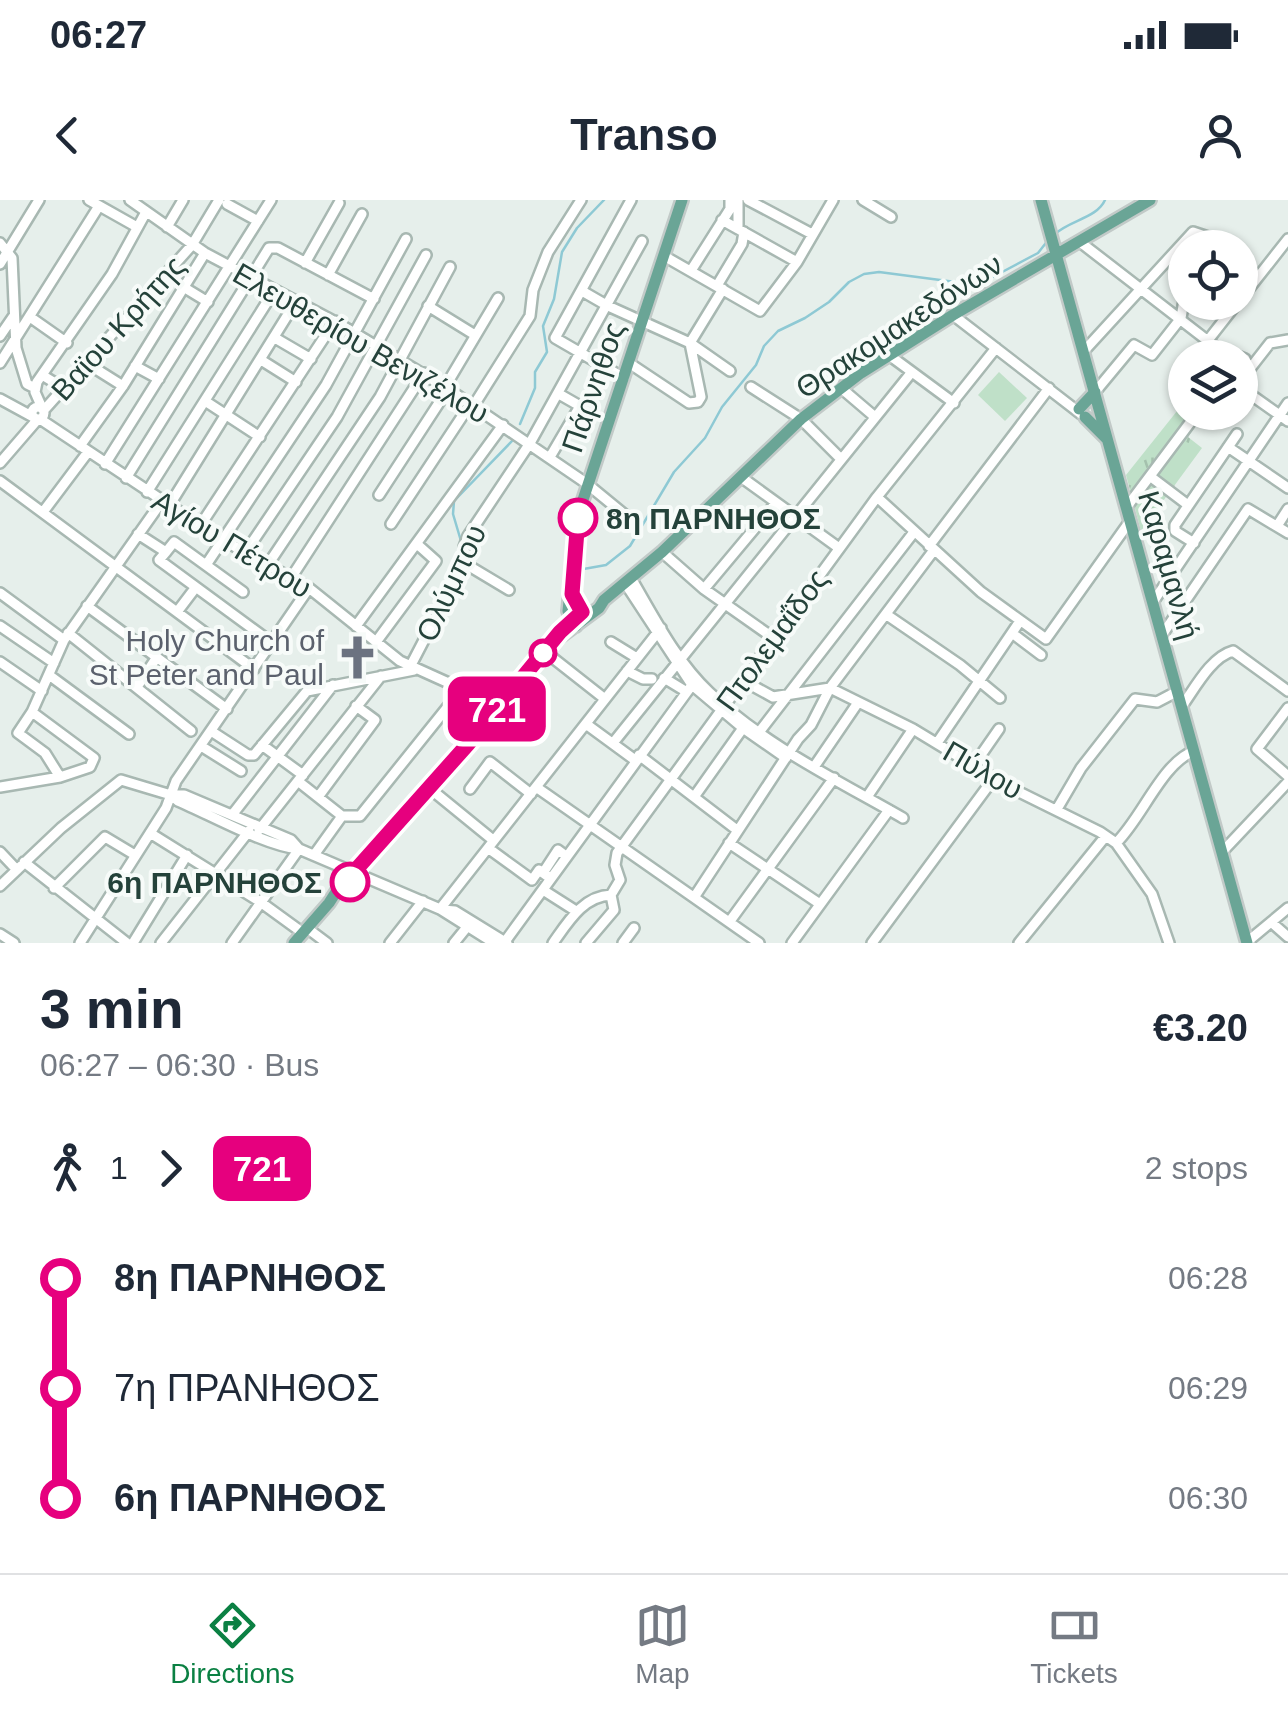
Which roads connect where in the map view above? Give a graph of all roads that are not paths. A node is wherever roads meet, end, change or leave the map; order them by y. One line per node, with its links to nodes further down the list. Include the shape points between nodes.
1 (39, 200): 35 (street)
2 (130, 200): 20 (street, Ελευθερίου Βενιζέλου)
3 (183, 200): 25 (street)
4 (271, 200): 24 (street)
5 (582, 200): 114 (street, via 548,252 530,316)
6 (632, 200): 54 (street)
7 (682, 200): 38 (main road, Πάρνηθος)
8 (730, 200): 23 (street)
9 (738, 200): 27 (street)
10 (748, 200): 28 (street)
11 (818, 200): 18 (street)
12 (863, 200): 22 (street)
13 (1028, 200): 19 (street)
14 (1150, 200): 32 (main road, Θρακομακεδόνων)
15 (94, 203): 26 (street); 64 (street)
16 (224, 203): 24 (street); 34 (street, Βαϊου Κρήτης)
17 (339, 203): 42 (street)
18 (831, 203): 28 (street)
19 (1043, 205): 39 (main road, Καραμανλή)
20 (143, 207): 25 (street, Ελευθερίου Βενιζέλου); 26 (street)
21 (362, 214): 47 (street)
22 (892, 218)
23 (722, 220): 27 (street); 46 (street)
24 (258, 221): 44 (street)
25 (167, 227): 34 (street, Ελευθερίου Βενιζέλου)
26 (137, 228): 77 (street)
27 (741, 231): 41 (street); 50 (street, via 742,244)
28 (812, 234): 41 (street)
29 (406, 239): 56 (street)
30 (1288, 240): 48 (street)
31 (642, 241): 60 (street, Ολύμπου)
32 (1080, 242): 39 (main road, Θρακομακεδόνων); 52 (street)
33 (0, 244): 35 (street)
34 (192, 245): 36 (street, Ελευθερίου Βενιζέλου); 90 (street, Βαϊου Κρήτης)
35 (8, 253): 43 (street); 63 (street)
36 (206, 254): 44 (street, Ελευθερίου Βενιζέλου); 51 (street)
37 (426, 255): 79 (street)
38 (664, 256): 46 (street); 65 (main road, Πάρνηθος)
39 (1057, 256): 62 (main road, Θρακομακεδόνων); 81 (main road, Καραμανλή)
40 (1168, 259): 52 (street)
41 (797, 262): 50 (street, via 764,309)
42 (305, 263): 47 (street); 49 (street, via 271,247)
43 (0, 264)
44 (227, 266): 49 (street, Ελευθερίου Βενιζέλου); 57 (street)
45 (450, 267): 59 (street)
46 (692, 269): 50 (street)
47 (328, 275): 56 (street)
48 (1258, 277)
49 (250, 278): 53 (street, Ελευθερίου Βενιζέλου); 106 (street)
50 (720, 287): 78 (street)
51 (185, 288): 57 (street); 91 (street)
52 (1139, 290): 61 (street); 81 (street)
53 (274, 291): 58 (street, Ελευθερίου Βενιζέλου); 110 (street)
54 (582, 291): 60 (street); 82 (street, via 555,338)
55 (498, 298): 71 (street)
56 (374, 299): 70 (street)
57 (208, 302): 96 (street)
58 (296, 303): 69 (street, Ελευθερίου Βενιζέλου); 74 (street)
59 (428, 306): 71 (street); 85 (street)
60 (608, 306): 65 (street); 82 (street, Ολύμπου)
61 (1168, 309)
62 (953, 315): 80 (street); 83 (main road, Θρακομακεδόνων)
63 (16, 316): 72 (street); 73 (street)
64 (30, 318): 73 (street); 77 (street)
65 (643, 320): 78 (street); 89 (main road, Πάρνηθος)
66 (1179, 320): 107 (street, via 1150,356 1132,346)
67 (1184, 320): 75 (street)
68 (1224, 320): 75 (street)
69 (335, 321): 70 (street, Ελευθερίου Βενιζέλου); 86 (street)
70 (356, 334): 79 (street, Ελευθερίου Βενιζέλου); 161 (street)
71 (476, 335): 102 (street)
72 (0, 336)
73 (18, 337): 88 (street); 101 (street)
74 (274, 338): 86 (street); 87 (street)
75 (1209, 339)
76 (1288, 340): 84 (street, via 1270,343)
77 (66, 342): 95 (street)
78 (690, 343): 89 (street, via 702,397 689,403); 92 (street)
79 (377, 346): 85 (street, Ελευθερίου Βενιζέλου); 168 (street, via 337,418)
80 (996, 348): 104 (street); 112 (street, Πτολεμαΐδος)
81 (1084, 352): 107 (main road, Καραμανλή)
82 (582, 353): 97 (street); 108 (street, Ολύμπου)
83 (888, 355): 93 (street); 103 (main road, Θρακομακεδόνων)
84 (1258, 356)
85 (400, 358): 94 (street, Ελευθερίου Βενιζέλου); 138 (street)
86 (311, 359): 98 (street)
87 (261, 360): 98 (street); 117 (street)
88 (0, 363)
89 (629, 363): 97 (main road, Πάρνηθος)
90 (88, 364): 99 (street); 105 (street, Βαϊου Κρήτης)
91 (136, 366): 96 (street); 99 (street)
92 (730, 372)
93 (911, 372): 112 (street); 119 (street)
94 (424, 373): 102 (street, Ελευθερίου Βενιζέλου); 143 (street)
95 (42, 374): 101 (street); 105 (street)
96 (160, 378): 106 (street); 134 (street)
97 (624, 378): 140 (main road, Πάρνηθος)
98 (296, 382): 125 (street)
99 (123, 386): 129 (street)
100 (751, 387): 121 (street)
101 (35, 388): 116 (street)
102 (446, 388): 114 (street, Ελευθερίου Βενιζέλου); 144 (street)
103 (841, 388): 119 (street); 121 (main road, Θρακομακεδόνων)
104 (1049, 388): 115 (street); 165 (street)
105 (65, 389): 116 (street, Βαϊου Κρήτης)
106 (182, 389): 137 (street)
107 (1094, 392): 115 (main road); 118 (main road, Καραμανλή)
108 (559, 394): 127 (street, Ολύμπου); 130 (street, via 580,406)
109 (1, 400): 116 (street, Αγίου Πέτρου)
110 (205, 401): 117 (street); 142 (street)
111 (1258, 401): 120 (street)
112 (954, 403): 145 (street, Πτολεμαΐδος)
113 (1288, 403): 120 (street)
114 (472, 404): 122 (street, Ελευθερίου Βενιζέλου); 154 (street)
115 (1079, 411): 118 (street); 126 (main road)
116 (40, 414): 129 (street, Αγίου Πέτρου); 133 (street, Βαϊου Κρήτης)
117 (226, 416): 125 (street); 147 (street)
118 (1102, 416): 126 (main road, Καραμανλή)
119 (875, 417): 131 (street)
120 (1284, 418): 132 (street)
121 (802, 419): 131 (street); 135 (main road, Θρακομακεδόνων)
122 (503, 425): 127 (street, Ελευθερίου Βενιζέλου); 163 (street)
123 (1185, 430): 136 (street)
124 (1237, 434): 128 (street)
125 (260, 436): 156 (street)
126 (1108, 440): 149 (main road, Καραμανλή)
127 (530, 444): 130 (street, Ελευθερίου Βενιζέλου); 169 (street, Ολύμπου, via 468,536)
128 (1228, 447): 132 (street); 148 (street)
129 (84, 449): 134 (street, Αγίου Πέτρου); 151 (street)
130 (550, 457): 140 (street, Ελευθερίου Βενιζέλου)
131 (840, 458): 152 (street)
132 (1248, 462): 141 (street); 162 (street)
133 (0, 463)
134 (105, 464): 137 (street, Αγίου Πέτρου)
135 (741, 477): 146 (street); 167 (main road, Θρακομακεδόνων)
136 (1151, 477): 148 (street); 149 (street)
137 (126, 478): 142 (street, Αγίου Πέτρου)
138 (328, 479): 143 (street); 172 (street)
139 (0, 480): 151 (street)
140 (586, 483): 155 (street, Ελευθερίου Βενιζέλου); 186 (main road, Πάρνηθος, via 572,594)
141 (1288, 488)
142 (147, 492): 147 (street, Αγίου Πέτρου)
143 (348, 492): 173 (street)
144 (378, 496)
145 (877, 497): 158 (street); 164 (street, Πτολεμαΐδος)
146 (776, 502): 152 (street); 177 (street)
147 (165, 503): 156 (street, Αγίου Πέτρου); 160 (street)
148 (1188, 504): 162 (street, via 1174,528)
149 (1126, 508): 153 (main road, Καραμανλή)
150 (1288, 509): 157 (street)
151 (43, 512): 171 (street)
152 (796, 517): 164 (street); 182 (street)
153 (1130, 521): 181 (main road, Καραμανλή); 187 (street, via 1046,639)
154 (392, 524)
155 (636, 524)
156 (200, 526): 161 (street, Αγίου Πέτρου)
157 (1277, 526): 159 (street); 192 (street, via 1245,511)
158 (914, 532): 165 (street); 223 (street)
159 (1288, 533)
160 (138, 534): 166 (street); 171 (street)
161 (223, 540): 168 (street, Αγίου Πέτρου); 170 (street)
162 (1194, 543): 181 (street)
163 (416, 544): 189 (street); 195 (street, via 436,560)
164 (839, 548): 194 (street, Πτολεμαΐδος)
165 (932, 548): 185 (street); 187 (street)
166 (166, 552): 170 (street, via 174,542); 175 (street, via 159,560)
167 (662, 552): 174 (main road, Θρακομακεδόνων); 177 (street)
168 (244, 553): 172 (street, Αγίου Πέτρου)
169 (464, 563): 178 (street); 205 (street, Ολύμπου)
170 (206, 565): 179 (street)
171 (115, 566): 183 (street); 184 (street)
172 (268, 566): 173 (street, Αγίου Πέτρου)
173 (292, 578): 176 (street, Αγίου Πέτρου)
174 (628, 580): 186 (main road, Θρακομακεδόνων); 190 (street)
175 (196, 587): 184 (street); 197 (street)
176 (309, 588): 189 (street, Αγίου Πέτρου); 197 (street)
177 (704, 589): 182 (street)
178 (510, 590)
179 (243, 592)
180 (0, 593): 193 (street)
181 (1153, 602): 192 (main road, Καραμανλή)
182 (726, 605): 194 (street); 202 (street)
183 (88, 606): 193 (street); 200 (street)
184 (177, 612): 206 (street)
185 (887, 615): 215 (street); 219 (street)
186 (579, 619): 198 (main road)
187 (1020, 620): 191 (street)
188 (0, 626): 204 (street)
189 (356, 626): 195 (street, Αγίου Πέτρου)
190 (659, 631): 201 (street); 202 (street)
191 (1012, 633): 199 (street); 215 (street)
192 (1162, 635): 224 (main road, Καραμανλή)
193 (66, 636): 204 (street); 217 (street)
194 (772, 637): 214 (street, Πτολεμαΐδος)
195 (375, 640): 205 (street, Αγίου Πέτρου); 208 (street)
196 (611, 642): 201 (street)
197 (272, 643): 206 (street)
198 (549, 646): 226 (street); 234 (main road)
199 (1042, 654)
200 (158, 657): 217 (street); 230 (street)
201 (638, 658): 207 (street)
202 (678, 660): 212 (street); 218 (street); 231 (street)
203 (0, 662): 221 (street)
204 (54, 663): 210 (street)
205 (410, 667): 209 (street, Αγίου Πέτρου)
206 (254, 669): 230 (street)
207 (627, 671): 213 (street); 226 (street)
208 (400, 672): 209 (street); 211 (street)
209 (426, 673): 220 (street, Αγίου Πέτρου)
210 (49, 675): 221 (street); 242 (street)
211 (381, 676): 216 (street); 228 (street)
212 (664, 678): 218 (street); 243 (street)
213 (652, 679)
214 (742, 680): 223 (street, via 769,696); 231 (street, Πτολεμαΐδος)
215 (979, 682): 225 (street); 244 (street)
216 (334, 685): 245 (street, via 302,695); 249 (street)
217 (136, 687): 239 (street)
218 (690, 688): 231 (street); 250 (street)
219 (830, 688): 223 (street); 227 (street, Πύλου); 248 (street)
220 (462, 689): 234 (street, Αγίου Πέτρου); 271 (street, via 360,816)
221 (42, 690): 233 (street)
222 (1288, 691): 229 (street, via 1233,651 1221,656)
223 (791, 692): 241 (street)
224 (1178, 692): 229 (main road, Καραμανλή); 268 (street, via 1157,702 1135,699)
225 (1000, 698)
226 (605, 699): 235 (street)
227 (857, 704): 237 (street, Πύλου); 252 (street)
228 (356, 706): 255 (street); 265 (street, via 375,720)
229 (1182, 706): 247 (main road, Καραμανλή)
230 (227, 708): 240 (street)
231 (722, 708): 236 (street); 241 (street); 256 (street, Πτολεμαΐδος)
232 (1287, 711): 259 (street, via 1257,750)
233 (32, 712): 254 (street, via 19,731); 254 (street, via 94,758 90,767)
234 (493, 714): 261 (main road)
235 (586, 724): 243 (street); 263 (street)
236 (743, 728): 248 (street); 266 (street)
237 (913, 729): 244 (street, Πύλου); 267 (street)
238 (999, 729): 251 (street)
239 (191, 731)
240 (211, 731): 245 (street, via 248,755); 246 (street)
241 (760, 731): 248 (street)
242 (129, 734)
243 (613, 743): 250 (street)
244 (938, 744): 251 (street, Πύλου)
245 (262, 745): 249 (street)
246 (201, 746): 253 (street); 264 (street)
247 (1194, 751): 279 (street, via 1178,759); 284 (main road, Καραμανλή)
248 (788, 754): 252 (street); 274 (street)
249 (280, 757): 255 (street); 270 (street)
250 (637, 757): 256 (street); 273 (street)
251 (974, 765): 258 (street, Πύλου)
252 (814, 767): 257 (street)
253 (241, 770)
254 (60, 777): 260 (street)
255 (301, 778): 265 (street); 275 (street)
256 (669, 778): 266 (street); 281 (street, Πτολεμαΐδος)
257 (834, 778): 267 (street); 289 (street)
258 (994, 778): 268 (street, Πύλου); 327 (street)
259 (1288, 779): 284 (street)
260 (0, 788)
261 (428, 788): 280 (street); 291 (main road)
262 (470, 789): 263 (street, via 490,762)
263 (533, 791): 273 (street); 280 (street)
264 (171, 795): 270 (street); 275 (street); 276 (street); 288 (street, via 118,781)
265 (318, 796): 271 (street)
266 (694, 797): 274 (street)
267 (867, 798): 269 (street)
268 (1057, 809): 277 (street, Πύλου)
269 (889, 810): 272 (street); 300 (street)
270 (232, 816): 275 (street)
271 (342, 816): 286 (street)
272 (902, 818)
273 (588, 824): 281 (street); 292 (street, via 566,856 558,850)
274 (737, 830): 278 (street)
275 (255, 831): 282 (street, via 291,840); 290 (street)
276 (150, 832): 285 (street); 287 (street)
277 (1105, 837): 279 (street, Πύλου); 328 (street)
278 (729, 843): 289 (street); 297 (street)
279 (1116, 843): 329 (street, Πύλου, via 1152,894)
280 (490, 844): 292 (street, via 532,880 539,870); 302 (street)
281 (622, 848): 296 (street, Πτολεμαΐδος, via 615,858 619,885); 297 (street)
282 (299, 849): 286 (street); 298 (street)
283 (0, 852): 288 (street)
284 (1222, 852): 312 (main road, Καραμανλή)
285 (135, 855): 294 (street, via 105,837); 304 (street)
286 (314, 855): 291 (street)
287 (187, 856): 290 (street); 315 (street)
288 (20, 866): 293 (street); 294 (street)
289 (766, 870): 300 (street); 305 (street)
290 (214, 872): 298 (street); 316 (street)
291 (353, 873): 299 (street); 310 (main road)
292 (546, 875): 295 (street)
293 (0, 886)
294 (54, 888): 304 (street)
295 (543, 890): 303 (street); 321 (street)
296 (611, 895): 303 (street); 323 (street, Πτολεμαΐδος, via 614,910)
297 (695, 896): 305 (street)
298 (259, 901): 310 (street); 317 (street)
299 (423, 902): 302 (street); 319 (street)
300 (820, 904): 326 (street)
301 (1288, 908): 306 (street)
302 (440, 909): 307 (street); 321 (street, via 455,911)
303 (576, 911): 322 (street)
304 (95, 921): 314 (street); 315 (street)
305 (730, 921): 325 (street)
306 (1271, 922): 311 (street); 312 (street)
307 (467, 927): 320 (street); 321 (street)
308 (634, 928): 324 (street)
309 (0, 934): 313 (street)
310 (301, 935): 318 (street)
311 (1288, 937)
312 (1247, 942)
313 (14, 943)
314 (80, 943)
315 (130, 943)
316 (161, 943)
317 (232, 943)
318 (327, 943)
319 (390, 943)
320 (454, 943)
321 (502, 943)
322 (553, 943)
323 (586, 943)
324 (623, 943)
325 (759, 943)
326 (792, 943)
327 (872, 943)
328 (1019, 943)
329 (1169, 943)

